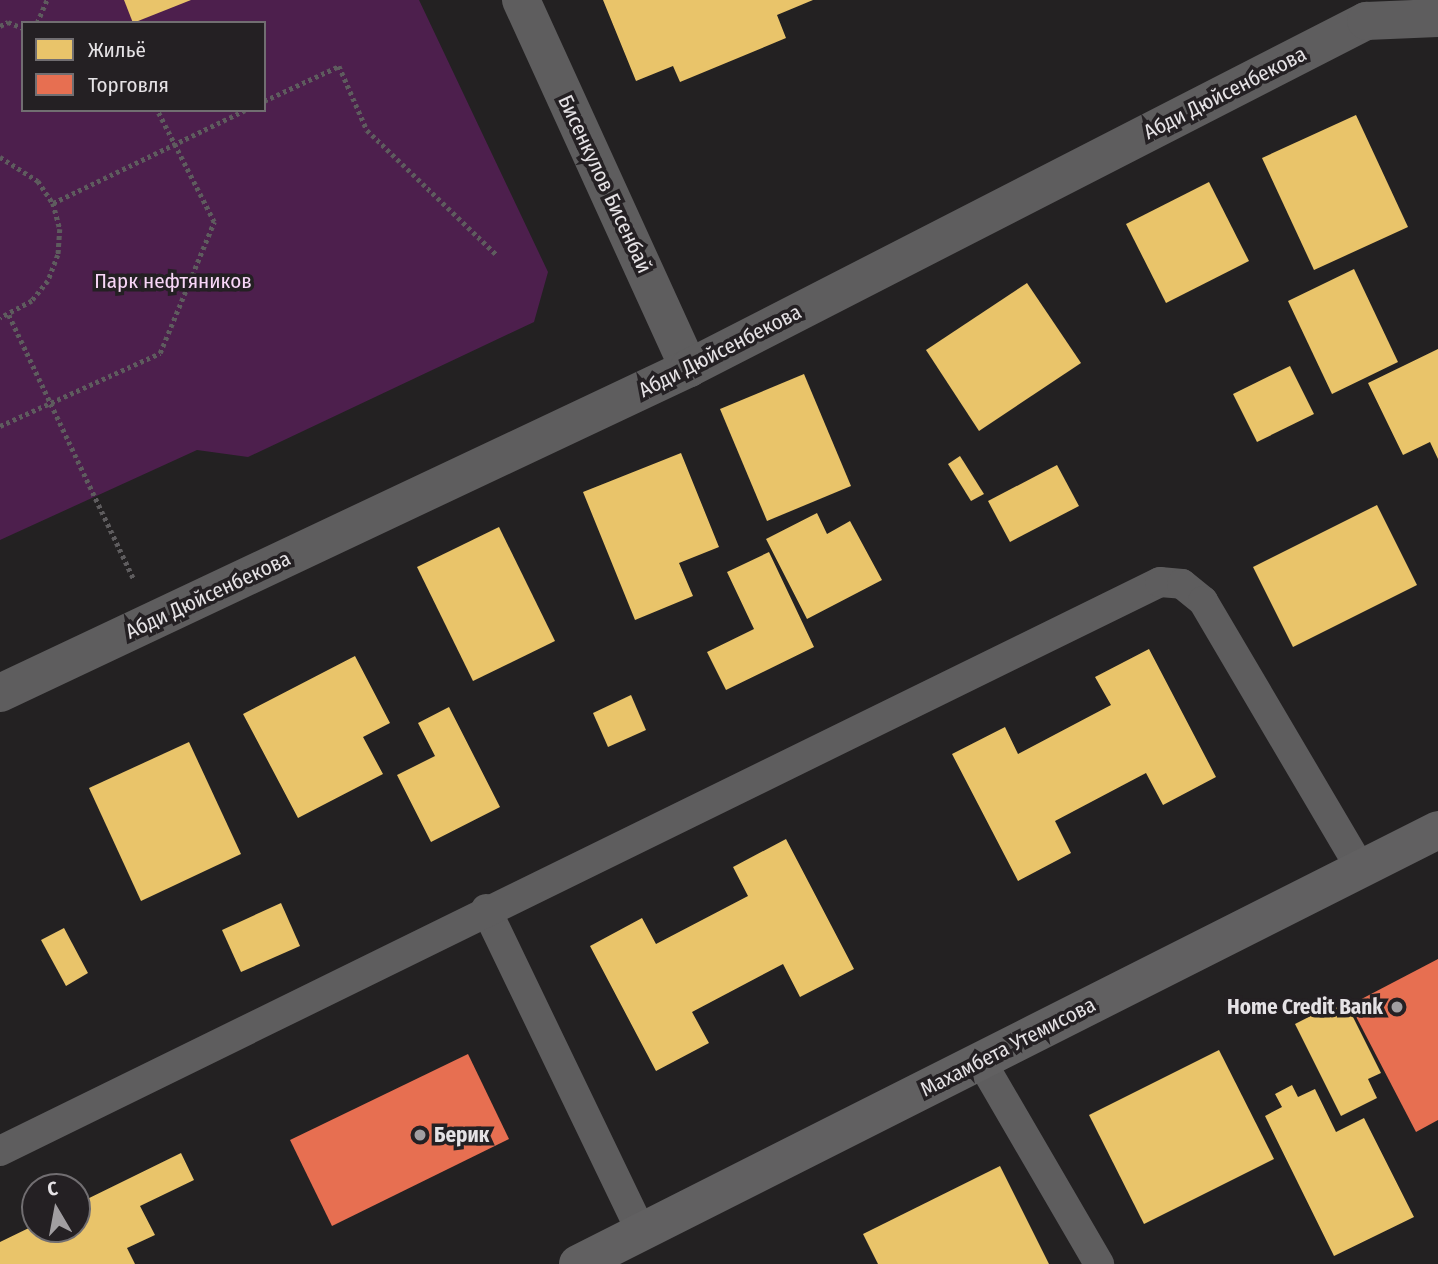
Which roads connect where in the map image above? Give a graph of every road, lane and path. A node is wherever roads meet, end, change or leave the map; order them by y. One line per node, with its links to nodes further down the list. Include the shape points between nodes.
1 (47, 0): 4 (path)
2 (521, 0): 16 (street, Бисенкулов Бисенбай)
3 (1438, 18): 16 (street, Абди Дюйсенбекова, via 1366,21)
4 (38, 21)
5 (0, 26): 6 (path, via 8,22)
6 (21, 27)
7 (266, 101): 13 (path, via 339,66 367,130)
8 (158, 112): 10 (path)
9 (242, 112): 10 (path)
10 (175, 144): 12 (path); 17 (path, via 214,222 160,353)
11 (0, 157): 12 (path, via 38,181)
12 (53, 203): 14 (path, via 59,242 48,281 32,301)
13 (496, 254)
14 (9, 316): 15 (path); 17 (path)
15 (0, 318)
16 (689, 368): 19 (street, Абди Дюйсенбекова)
17 (51, 403): 18 (path); 19 (path)
18 (0, 426)
19 (154, 620): 20 (street, Абди Дюйсенбекова)
20 (0, 693)
21 (1438, 830): 22 (street, Махамбета Утемисова)
22 (1360, 869): 23 (lane, via 1203,601 1182,584 1160,582); 24 (street, Махамбета Утемисова)
23 (486, 909): 25 (lane); 26 (lane)
24 (981, 1061): 26 (street, Махамбета Утемисова); 28 (lane)
25 (0, 1151)
26 (642, 1233): 27 (street, Махамбета Утемисова)
27 (578, 1264)
28 (1099, 1264)

